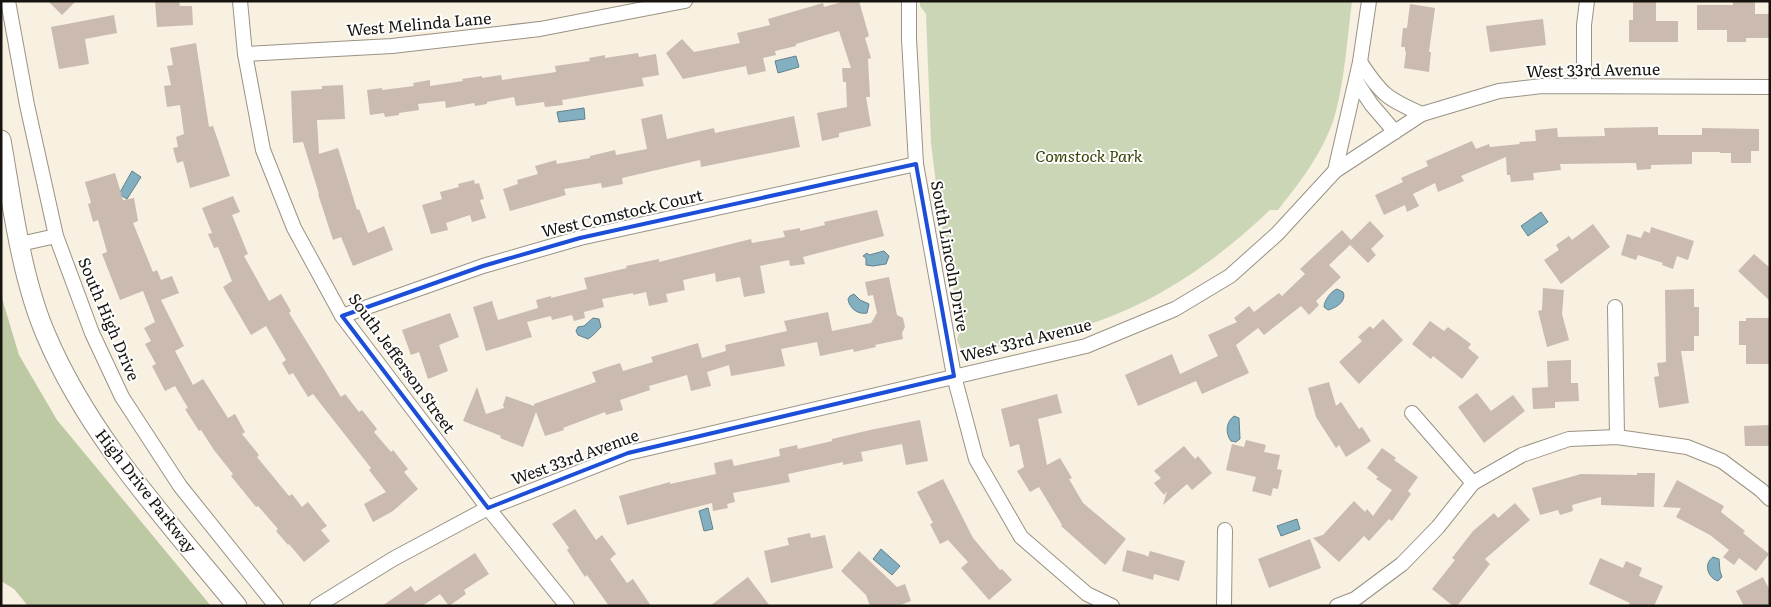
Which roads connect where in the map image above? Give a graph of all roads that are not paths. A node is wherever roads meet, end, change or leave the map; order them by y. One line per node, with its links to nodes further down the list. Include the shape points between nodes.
1 (8, 1): 17 (street, South High Drive)
2 (240, 1): 7 (street, South Jefferson Street)
3 (684, 1): 7 (street, West Melinda Lane, via 540,29 392,46)
4 (909, 1): 15 (street, South Lincoln Drive)
5 (1369, 1): 8 (street)
6 (1587, 1): 10 (street)
7 (245, 54): 20 (street, South Jefferson Street, via 263,150 294,228)
8 (1360, 62): 9 (street); 12 (street, via 1385,95)
9 (1356, 81): 13 (street); 16 (street)
10 (1584, 86): 11 (street, West 33rd Avenue); 12 (street, West 33rd Avenue, via 1500,91)
11 (1770, 87)
12 (1422, 114): 13 (street, West 33rd Avenue)
13 (1395, 132): 16 (street, West 33rd Avenue)
14 (1, 140): 18 (main road, High Drive Parkway)
15 (916, 164): 20 (street, West Comstock Court, via 580,238 483,266); 21 (street, South Lincoln Drive)
16 (1335, 171): 21 (street, West 33rd Avenue, via 1277,234 1230,276 1175,309 1086,346)
17 (56, 236): 18 (street); 29 (street, South High Drive, via 92,333 122,397 180,486)
18 (20, 244): 28 (main road, High Drive Parkway, via 45,334 71,388 113,453)
19 (1615, 307): 23 (street)
20 (342, 316): 26 (street, South Jefferson Street)
21 (954, 376): 26 (street, West 33rd Avenue, via 628,453); 32 (street, South Lincoln Drive, via 976,459 1021,537 1087,594)
22 (1412, 412): 24 (street)
23 (1617, 437): 24 (street, via 1569,439 1522,455); 25 (street, via 1687,447 1722,461)
24 (1473, 483): 34 (street, via 1438,527 1402,564 1355,598)
25 (1770, 499)
26 (488, 508): 30 (street, West 33rd Avenue, via 393,559); 31 (street, South Jefferson Street)
27 (1224, 530): 33 (street)
28 (236, 606)
29 (276, 606)
30 (317, 606)
31 (567, 606)
32 (1112, 606)
33 (1224, 606)
34 (1337, 606)

